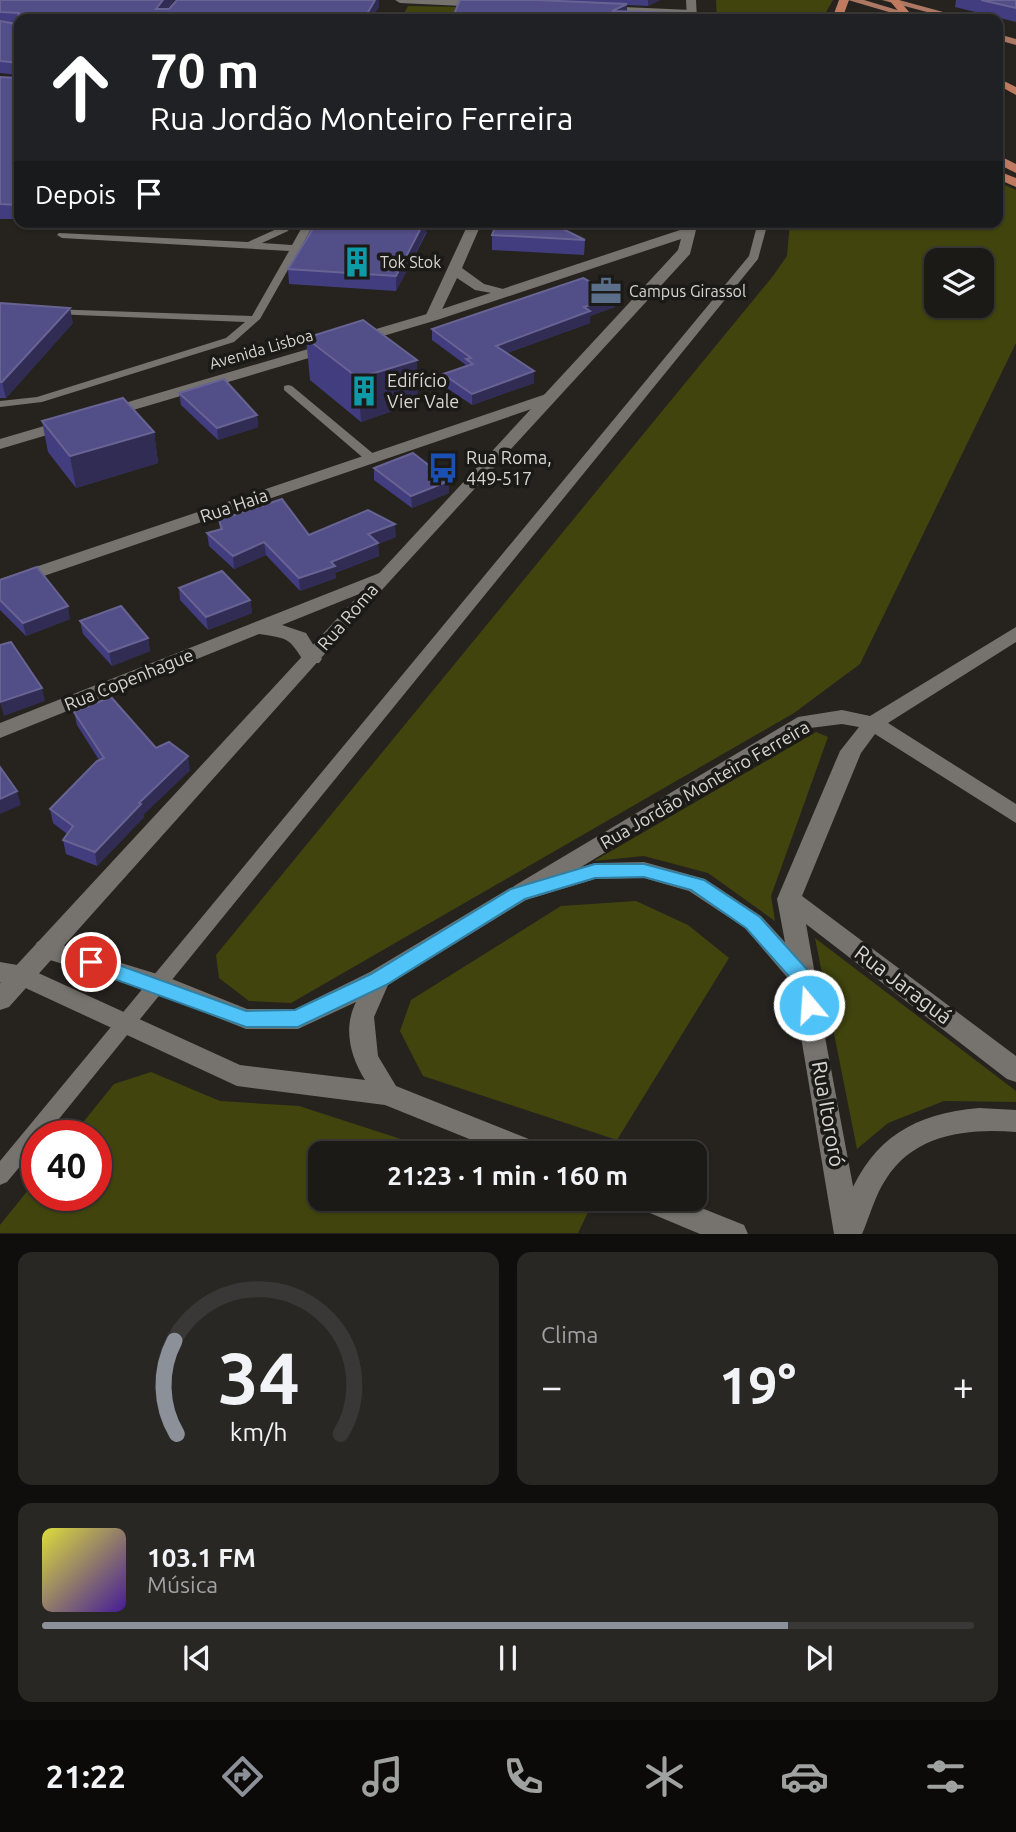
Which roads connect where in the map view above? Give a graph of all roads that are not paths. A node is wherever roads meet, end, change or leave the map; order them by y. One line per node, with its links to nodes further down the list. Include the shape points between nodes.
1 (400, 0): 5 (street)
2 (853, 0): 9 (main road)
3 (887, 0): 10 (main road)
4 (894, 0): 8 (highway)
5 (497, 4)
6 (594, 8): 7 (street)
7 (668, 14)
8 (906, 14)
9 (908, 14)
10 (944, 14)
11 (282, 228): 19 (lane)
12 (287, 228): 20 (lane)
13 (307, 228): 20 (lane)
14 (473, 228): 21 (street)
15 (688, 228): 22 (street, Avenida Lisboa)
16 (691, 228): 27 (street, Rua Roma, via 685,251)
17 (761, 228): 47 (lane, via 754,257)
18 (62, 235): 19 (lane)
19 (251, 245): 20 (lane)
20 (296, 248): 25 (lane)
21 (455, 270): 22 (street, via 480,287); 24 (street)
22 (508, 292): 24 (street, Avenida Lisboa)
23 (42, 310): 25 (lane)
24 (432, 317): 31 (street, Avenida Lisboa)
25 (254, 319): 28 (lane, via 230,340 178,358 37,400)
26 (288, 388): 32 (lane)
27 (549, 398): 29 (street, Rua Haia); 30 (street, Rua Roma)
28 (0, 404)
29 (469, 426): 30 (street, Rua Haia, via 502,429); 32 (street, Rua Haia)
30 (514, 438): 33 (street, Rua Roma)
31 (0, 444)
32 (372, 459): 34 (street, Rua Haia)
33 (382, 578): 35 (street, Rua Copenhague); 37 (street, Rua Roma)
34 (0, 585)
35 (257, 628): 37 (street, Rua Copenhague, via 293,633 303,639); 39 (street, Rua Copenhague)
36 (1016, 633): 38 (street)
37 (312, 659): 43 (street, Rua Roma)
38 (873, 723): 40 (street); 41 (street, Rua Jordão Monteiro Ferreira, via 842,717 805,722); 42 (street, via 851,751)
39 (0, 731)
40 (1016, 815)
41 (518, 894): 45 (street, Rua Jordão Monteiro Ferreira); 46 (street, via 595,871 644,870 697,885 753,922)
42 (789, 899): 46 (street, Rua Itororó); 50 (street, Rua Jaraguá)
43 (46, 949): 44 (street, Rua Roma); 47 (street, Rua Jordão Monteiro Ferreira)
44 (12, 974): 48 (street, Rua Roma); 49 (street)
45 (379, 979): 47 (street, Rua Jordão Monteiro Ferreira, via 298,1019 246,1019); 51 (street, via 361,1017 365,1058)
46 (804, 980): 56 (street, Rua Itororó)
47 (158, 984): 49 (lane)
48 (0, 1000)
49 (125, 1024): 51 (street, via 237,1075); 54 (lane)
50 (1016, 1071)
51 (387, 1094): 53 (street)
52 (1016, 1121): 56 (street, via 953,1121 912,1136 880,1164)
53 (504, 1141)
54 (0, 1176)
55 (677, 1211): 57 (street)
56 (846, 1233)
57 (734, 1234)

